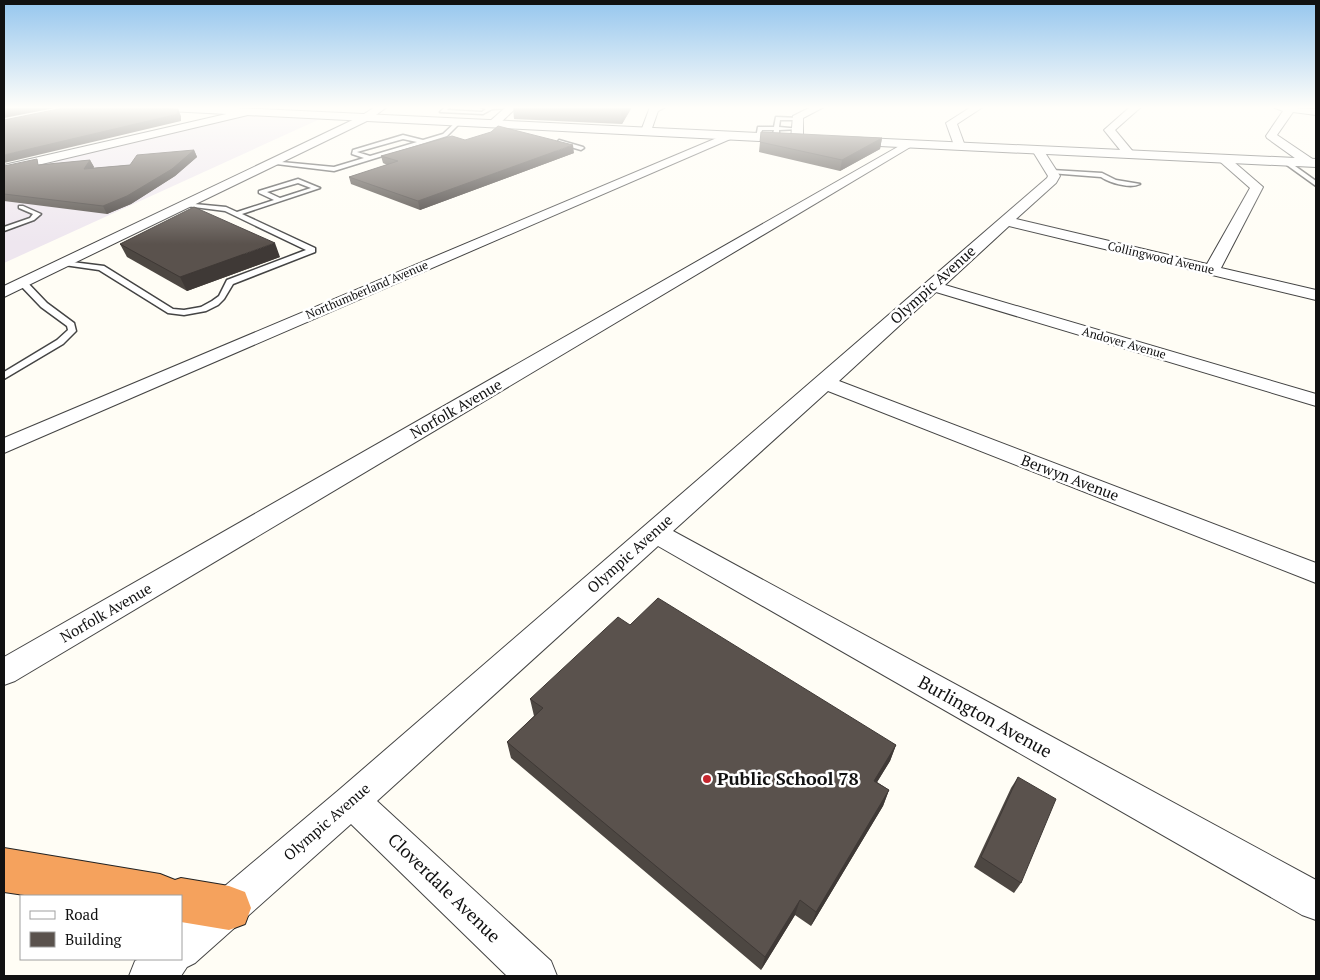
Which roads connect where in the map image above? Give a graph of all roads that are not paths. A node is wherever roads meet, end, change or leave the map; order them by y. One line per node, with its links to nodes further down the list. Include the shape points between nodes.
1 (74, 153): 16 (street)
2 (292, 153): 14 (street)
3 (354, 153): 11 (lane)
4 (388, 153): 11 (lane)
5 (690, 153): 35 (street, Northumberland Avenue)
6 (893, 153): 38 (street, Norfolk Avenue)
7 (1040, 153): 17 (street)
8 (1101, 153): 10 (street)
9 (1297, 153): 15 (street)
10 (1130, 154): 12 (street)
11 (371, 158): 14 (lane, via 334,169)
12 (1223, 159): 13 (street); 27 (street, via 1257,186)
13 (1286, 162): 15 (street); 19 (lane)
14 (271, 163): 21 (street)
15 (1313, 163)
16 (4, 169)
17 (1052, 172): 18 (lane, via 1102,175 1116,182); 24 (street, Olympic Avenue, via 1052,180)
18 (1137, 184)
19 (1316, 184)
20 (279, 200): 20 (lane, via 294,195 317,188 298,181 261,192); 23 (lane)
21 (186, 204): 23 (lane, via 226,209); 26 (street)
22 (21, 207): 25 (lane, via 38,214)
23 (236, 214): 26 (lane, via 312,250 230,282 222,298 214,304 178,313 101,268)
24 (1006, 221): 27 (street, Collingwood Avenue); 29 (street, Olympic Avenue)
25 (4, 229)
26 (64, 263): 28 (street)
27 (1212, 270): 31 (street, Collingwood Avenue)
28 (23, 283): 30 (street); 32 (lane, via 71,326 72,331 60,342)
29 (932, 286): 33 (street, Olympic Avenue); 34 (street, Andover Avenue)
30 (4, 292)
31 (1316, 295)
32 (4, 376)
33 (823, 382): 36 (street, Olympic Avenue); 37 (street, Berwyn Avenue)
34 (1316, 400)
35 (4, 446)
36 (654, 532): 39 (street, Olympic Avenue); 43 (street, Burlington Avenue)
37 (1316, 573)
38 (4, 672)
39 (352, 800): 44 (street, Olympic Avenue); 47 (street, Cloverdale Avenue)
40 (4, 870): 41 (highway)
41 (154, 895)
42 (182, 900): 44 (highway)
43 (1316, 902)
44 (229, 908): 45 (street, Olympic Avenue)
45 (182, 948)
46 (169, 960): 48 (street)
47 (531, 975)
48 (150, 976)

